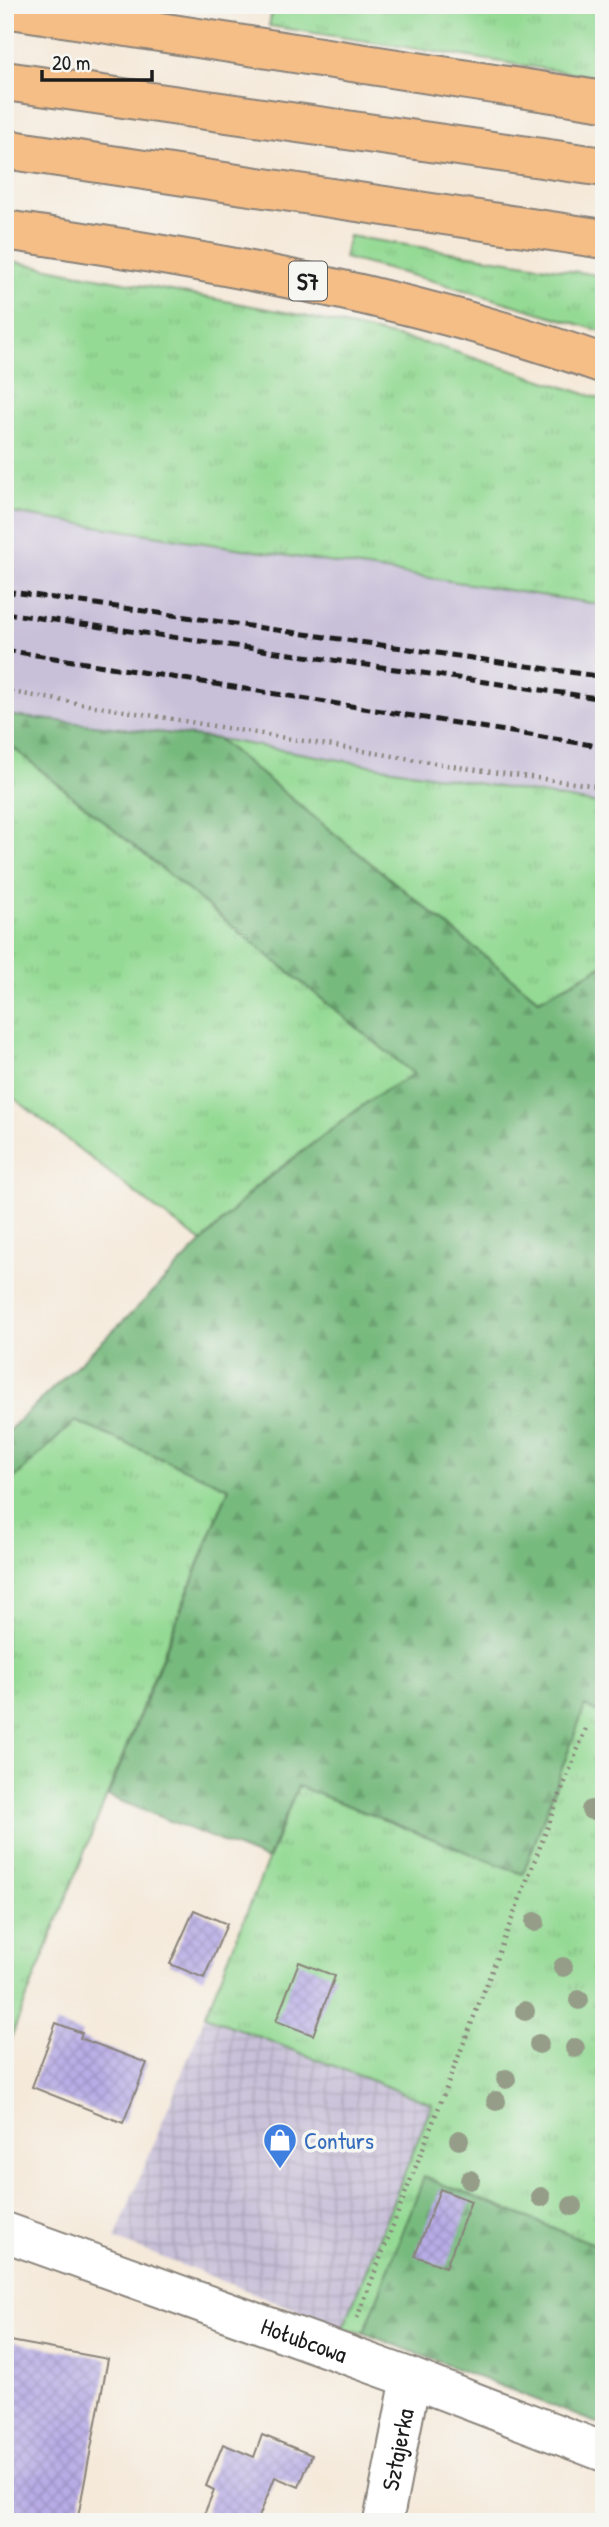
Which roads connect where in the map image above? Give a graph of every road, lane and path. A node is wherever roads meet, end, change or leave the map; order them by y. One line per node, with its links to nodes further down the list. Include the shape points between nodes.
1 (174, 5): 3 (highway)
2 (5, 8): 3 (highway)
3 (63, 16): 5 (highway)
4 (5, 81): 7 (highway)
5 (604, 100)
6 (5, 149): 9 (highway)
7 (604, 167)
8 (5, 230): 10 (highway, S7, via 300,279 477,324)
9 (604, 239)
10 (604, 364)
11 (5, 691): 12 (path)
12 (604, 788)
13 (586, 1728): 15 (path)
14 (5, 2232): 15 (street, Hołubcowa)
15 (343, 2354): 16 (street, Hołubcowa)
16 (411, 2378): 17 (street, Hołubcowa); 18 (street, Sztajerka)
17 (604, 2452)
18 (383, 2522)

